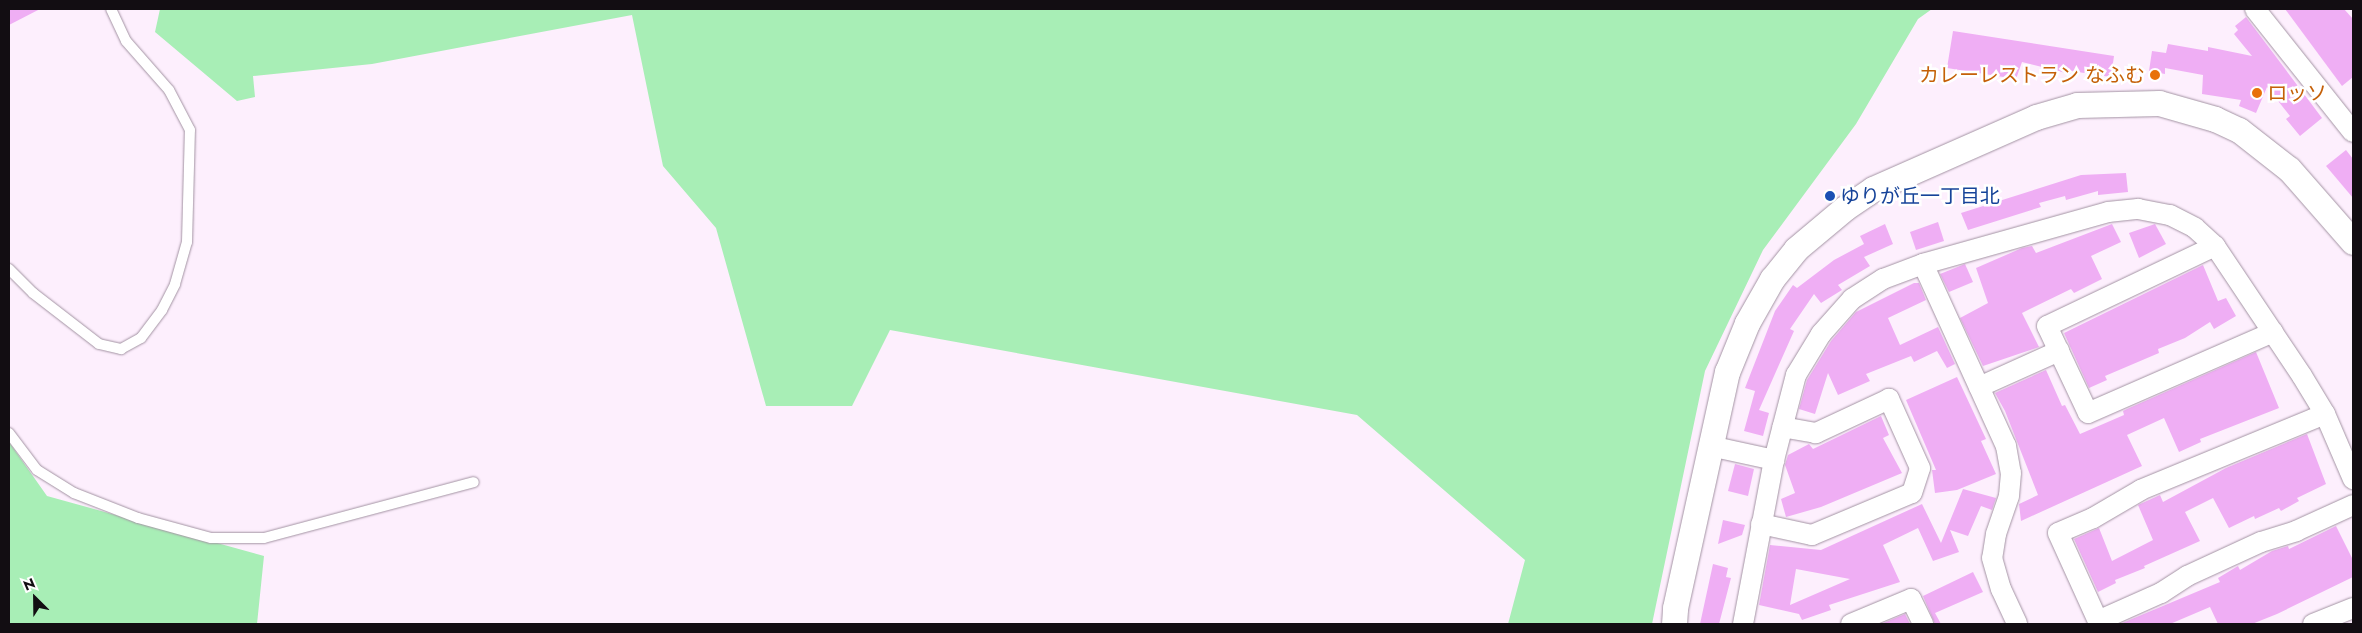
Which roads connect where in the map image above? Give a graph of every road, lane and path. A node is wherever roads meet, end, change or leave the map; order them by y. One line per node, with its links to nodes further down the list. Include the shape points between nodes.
1 (111, 9): 7 (lane, via 126,41 169,90 190,130 186,242 175,284 162,310 141,338 121,349 98,344 33,293)
2 (2255, 9): 3 (street)
3 (2353, 132)
4 (2353, 242): 14 (street, via 2289,169 2240,130 2215,119 2158,103 2128,102 2077,105 2036,117 1873,189 1844,208 1796,249 1772,279 1746,323 1727,372)
5 (2215, 246): 6 (street, via 2195,228 2170,215 2138,209 2108,212); 8 (street); 9 (street, via 2047,326)
6 (1923, 264): 10 (street); 12 (street, via 1883,279 1852,299 1821,334 1796,375)
7 (9, 269)
8 (2273, 332): 9 (street, via 2088,413); 11 (street)
9 (2059, 351): 10 (street)
10 (1979, 387): 25 (street, via 2006,446 2011,473 2009,496 1992,558 2001,589)
11 (2325, 414): 16 (street); 18 (street, via 2141,490 2093,518 2058,533 2098,621 2261,542 2296,531)
12 (1783, 427): 15 (street); 19 (street, via 1816,433 1889,399 1920,468 1912,493 1812,535)
13 (9, 433): 17 (lane, via 37,470 74,493 138,518 212,538 264,538)
14 (1710, 446): 15 (street); 21 (street)
15 (1774, 460): 19 (street)
16 (2353, 479)
17 (474, 482)
18 (2353, 506)
19 (1761, 524): 22 (street)
20 (2353, 608): 26 (street)
21 (1674, 624)
22 (1743, 624)
23 (1851, 624): 24 (street, via 1911,599)
24 (1923, 624)
25 (2017, 624)
26 (2313, 624)

